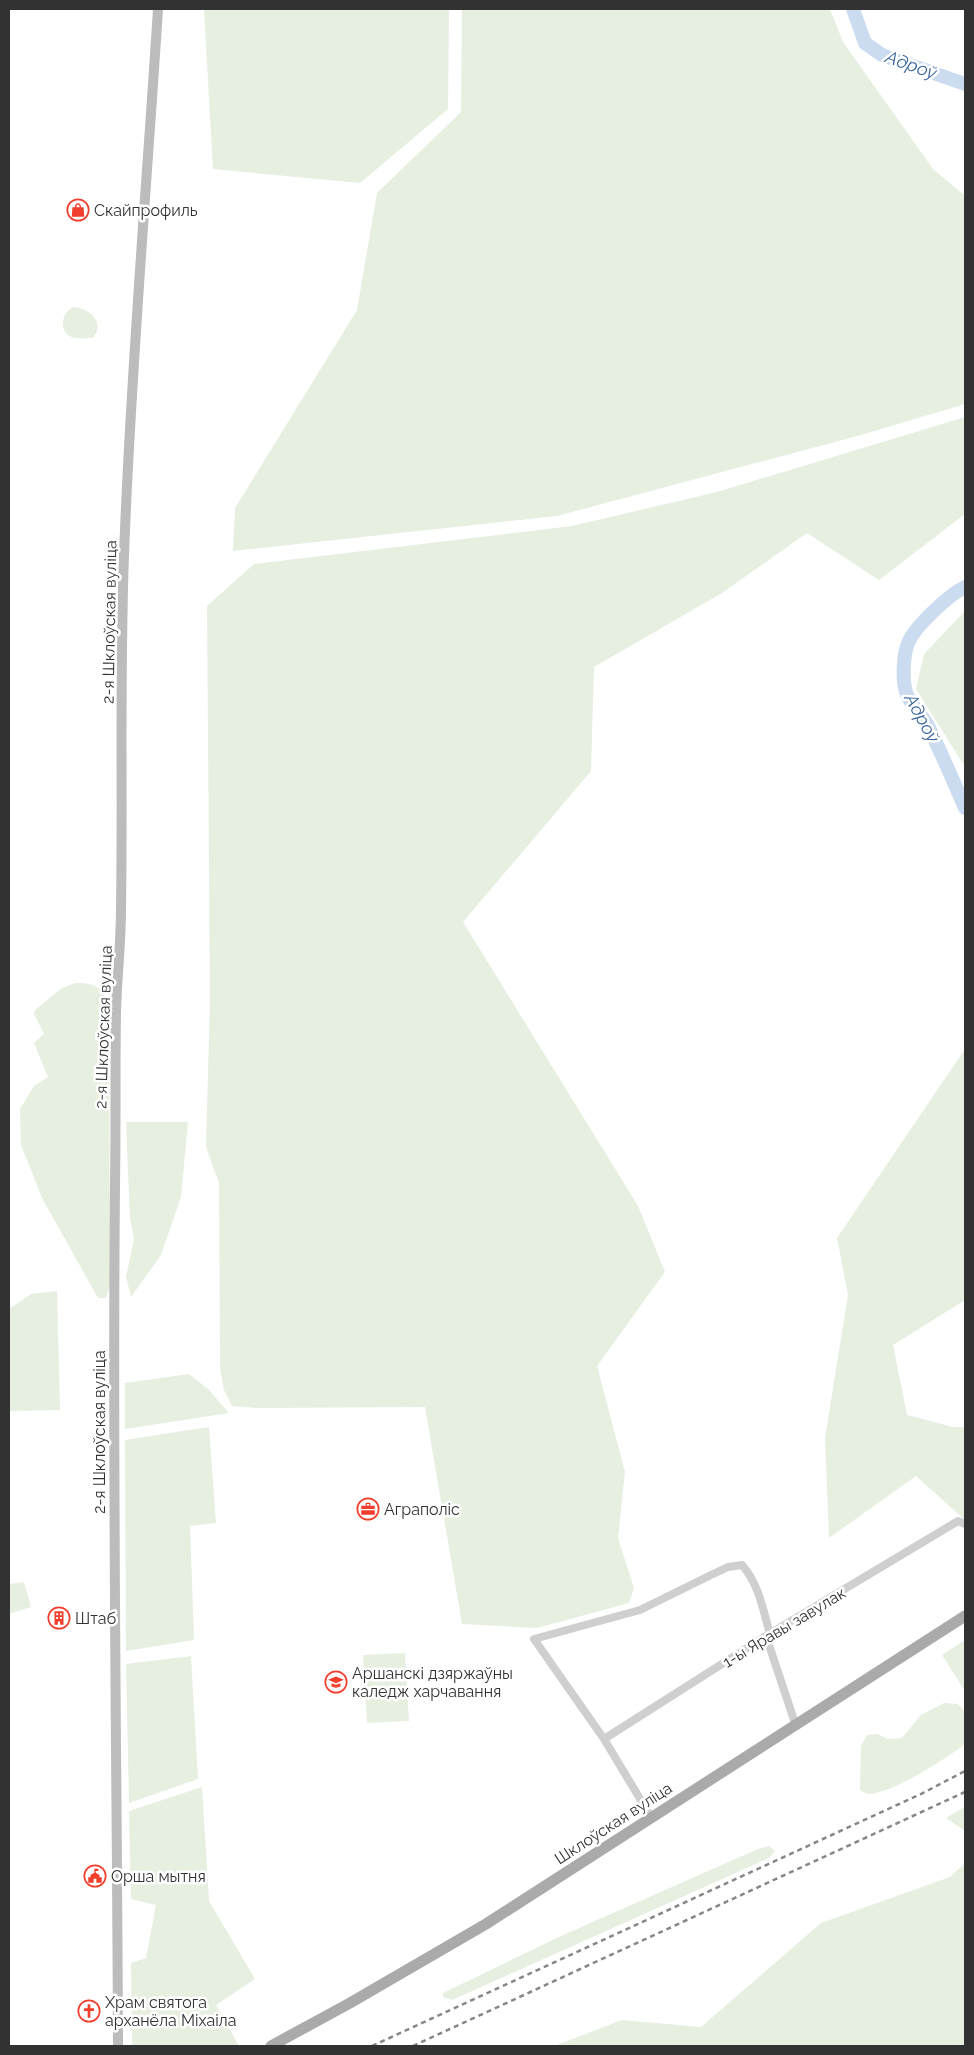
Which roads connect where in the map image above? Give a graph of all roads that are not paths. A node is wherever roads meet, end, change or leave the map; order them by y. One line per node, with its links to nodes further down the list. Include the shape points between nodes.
1 (158, 9): 8 (street, 2-я Шклоўская вуліца, via 123,594 123,804 121,939 116,1009 114,1314)
2 (965, 1524): 4 (street, 1-ы Яравы завулак, via 958,1520)
3 (965, 1616): 5 (main road, Шклоўская вуліца)
4 (768, 1635): 5 (street); 6 (street, 1-ы Яравы завулак); 6 (street, via 757,1589 742,1565 711,1575 640,1610 534,1639)
5 (796, 1726): 7 (main road, Шклоўская вуліца)
6 (604, 1740): 7 (street)
7 (651, 1817): 9 (main road, Шклоўская вуліца, via 486,1924)
8 (118, 2046)
9 (271, 2046)

